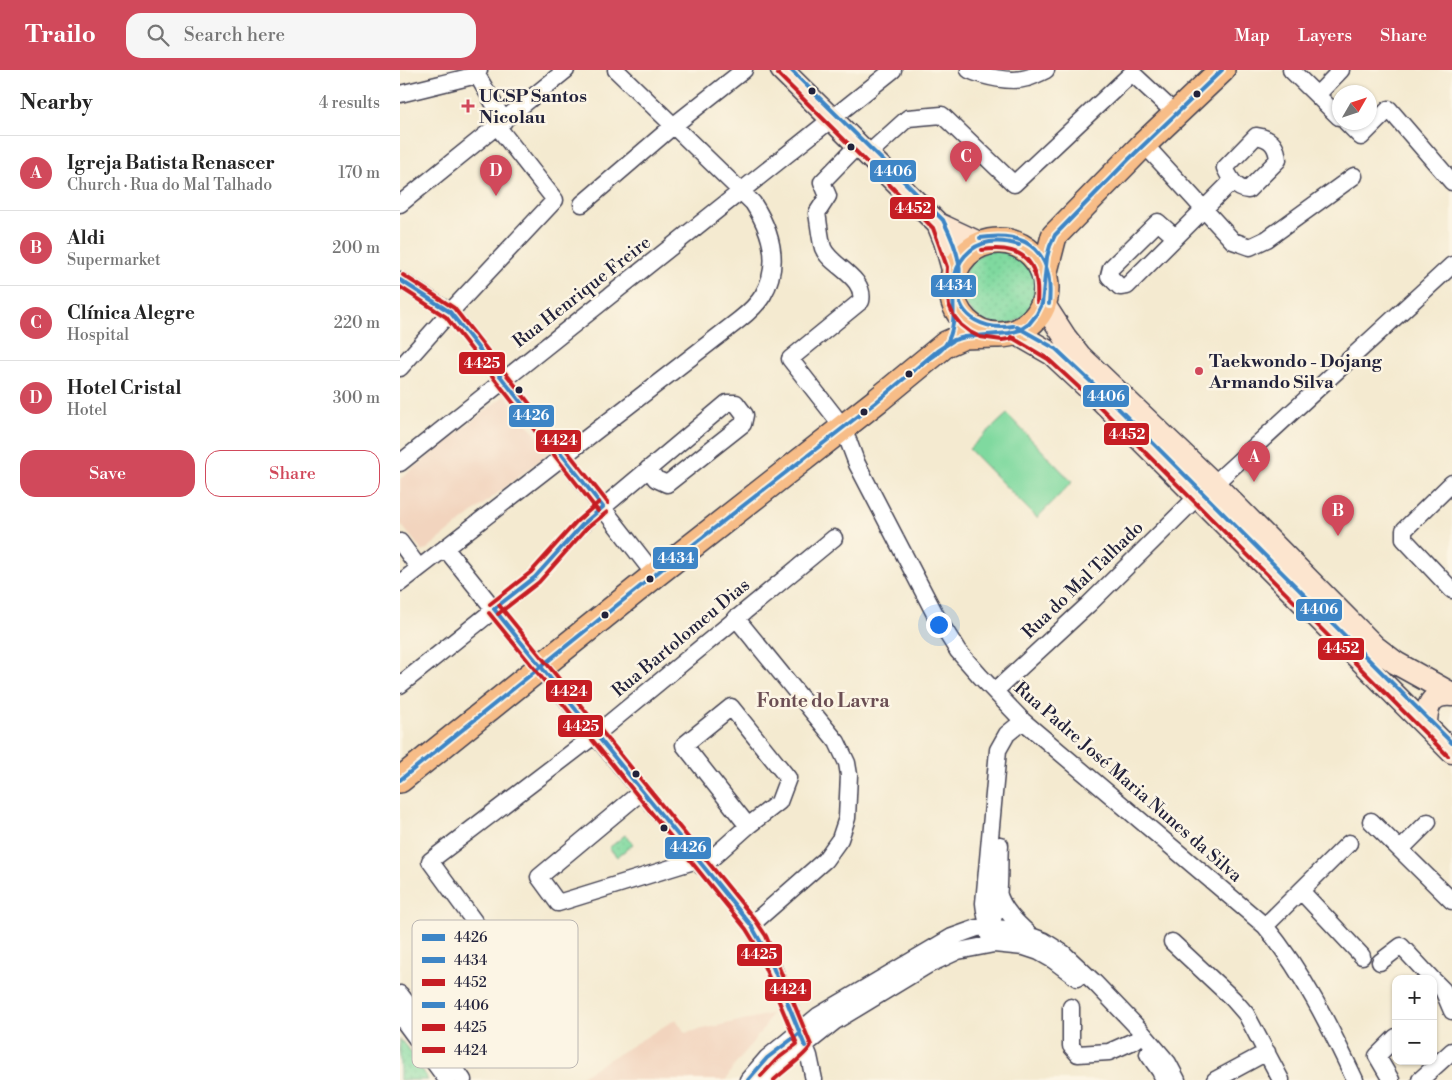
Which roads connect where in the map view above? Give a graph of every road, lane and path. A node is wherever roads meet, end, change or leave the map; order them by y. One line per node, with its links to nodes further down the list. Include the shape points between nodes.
1 (566, 70): 18 (street)
2 (616, 70): 19 (street)
3 (744, 70): 19 (street)
4 (782, 70): 16 (main road)
5 (894, 70): 16 (street, Rua Henrique Freire)
6 (969, 70): 7 (street, via 1002,79 1026,79)
7 (1046, 70)
8 (1222, 70): 15 (main road)
9 (1291, 70): 13 (street)
10 (1342, 70): 13 (street)
11 (478, 72): 12 (street); 18 (street)
12 (400, 94)
13 (1317, 95): 14 (street)
14 (1332, 109)
15 (1176, 114): 22 (main road); 23 (street, via 1132,73 1014,184 942,115 908,118)
16 (832, 120): 23 (main road); 27 (street, Rua Henrique Freire)
17 (1377, 121): 26 (street, via 1389,109)
18 (501, 124): 28 (street); 41 (street, via 556,200)
19 (673, 126): 27 (street); 29 (street)
20 (1354, 130): 21 (street, via 1361,137)
21 (1368, 130)
22 (1144, 144): 30 (street); 32 (main road)
23 (862, 151): 31 (main road); 46 (street, Rua Padre José Maria Nunes da Silva, via 822,182 828,196 817,213 824,250 858,284 861,301 790,359)
24 (1354, 176): 30 (street, via 1267,239 1250,247 1233,241)
25 (1232, 181): 30 (street)
26 (1452, 182)
27 (742, 192): 45 (street, Rua Henrique Freire); 47 (street, via 753,203 767,227 772,245 770,280 763,295 753,308 700,352)
28 (400, 204)
29 (582, 204)
30 (1203, 209): 33 (street)
31 (938, 224): 34 (main road); 39 (main road)
32 (1054, 236): 35 (main road); 37 (main road)
33 (1175, 237)
34 (981, 244): 35 (main road, via 1006,241); 39 (main road, via 960,261)
35 (1019, 246): 37 (main road, via 1034,258)
36 (1452, 265): 51 (street, Rua do Mal Talhado)
37 (1044, 275): 40 (main road)
38 (400, 280): 41 (street)
39 (953, 281): 42 (main road, via 954,302 960,315 981,332); 43 (main road, via 952,328)
40 (1043, 303): 42 (main road, via 1027,326); 51 (main road, via 1080,356)
41 (450, 312): 44 (street); 45 (street)
42 (1005, 333): 43 (main road, via 964,336); 51 (main road, via 1052,354)
43 (946, 344): 46 (main road)
44 (400, 368)
45 (503, 380): 47 (street); 48 (street, Rua Henrique Freire)
46 (843, 427): 57 (main road); 64 (street, Rua Padre José Maria Nunes da Silva, via 857,464 936,616 958,650)
47 (562, 456): 52 (street); 55 (street)
48 (400, 463)
49 (648, 470): 49 (street, via 667,484 743,424 745,415 736,403 727,403); 52 (street)
50 (1452, 483): 59 (street, via 1404,530 1404,539)
51 (1206, 491): 64 (street, Rua do Mal Talhado); 65 (main road, via 1375,647 1402,667); 67 (main road)
52 (603, 507): 57 (street); 60 (street, via 582,525 535,577)
53 (834, 538): 61 (street, Rua Bartolomeu Dias)
54 (400, 542): 56 (street)
55 (445, 548): 56 (street); 60 (street)
56 (419, 568): 58 (street)
57 (655, 575): 62 (main road)
58 (400, 583)
59 (1452, 590)
60 (494, 609): 62 (street); 63 (street)
61 (736, 618): 68 (street, Rua Bartolomeu Dias); 83 (street, via 837,742 849,775 847,818 840,839 825,860)
62 (541, 668): 68 (street); 70 (main road)
63 (400, 685)
64 (995, 691): 66 (street, Rua Padre José Maria Nunes da Silva)
65 (1452, 694): 67 (main road, via 1432,701 1426,713)
66 (1023, 722): 78 (street, via 1006,762); 81 (street, via 1006,734 998,750); 84 (street, Rua Padre José Maria Nunes da Silva)
67 (1426, 726): 69 (main road)
68 (595, 736): 71 (street); 82 (street, Rua Bartolomeu Dias, via 430,861)
69 (1452, 752)
70 (400, 780)
71 (641, 792): 77 (street); 77 (street, via 539,877 558,903)
72 (1371, 820): 76 (street)
73 (1428, 822): 76 (street)
74 (748, 826): 74 (street, via 779,802 788,778 731,707 684,745); 77 (street)
75 (1349, 843): 79 (street)
76 (1401, 849): 80 (street)
77 (700, 863): 83 (street)
78 (998, 890): 85 (street, via 997,906); 87 (street, via 1010,914)
79 (1301, 891): 84 (street); 90 (street)
80 (1452, 901)
81 (984, 903): 85 (street); 86 (street)
82 (473, 920)
83 (751, 925): 100 (street, via 768,955)
84 (1265, 926): 115 (street, Rua Padre José Maria Nunes da Silva, via 1324,1016)
85 (989, 927): 86 (street); 87 (street); 89 (street)
86 (956, 935): 100 (street, via 818,1016)
87 (1032, 936): 107 (street, via 1054,946 1083,970 1168,1063)
88 (1172, 942): 104 (street, via 1246,1014)
89 (989, 945): 100 (street, via 958,951 928,965); 101 (street, via 1024,947 1065,968)
90 (1362, 956)
91 (1380, 962): 92 (street, via 1401,946)
92 (1425, 975)
93 (1437, 990): 97 (street)
94 (400, 994): 96 (street)
95 (1071, 1007): 101 (street, via 1071,1046 1078,1054 1109,1052)
96 (412, 1010)
97 (1452, 1011)
98 (400, 1016): 99 (street)
99 (412, 1032)
100 (802, 1039): 110 (street, via 767,1058); 111 (street); 112 (street)
101 (1136, 1040): 107 (street)
102 (1392, 1041): 116 (street, via 1377,1056)
103 (1452, 1051): 117 (street)
104 (1266, 1052): 113 (street); 114 (street)
105 (438, 1068): 108 (street)
106 (455, 1068): 109 (street)
107 (1176, 1079)
108 (447, 1080)
109 (463, 1080)
110 (748, 1080)
111 (765, 1080)
112 (814, 1080)
113 (1215, 1080)
114 (1281, 1080)
115 (1355, 1080)
116 (1392, 1080)
117 (1420, 1080)

